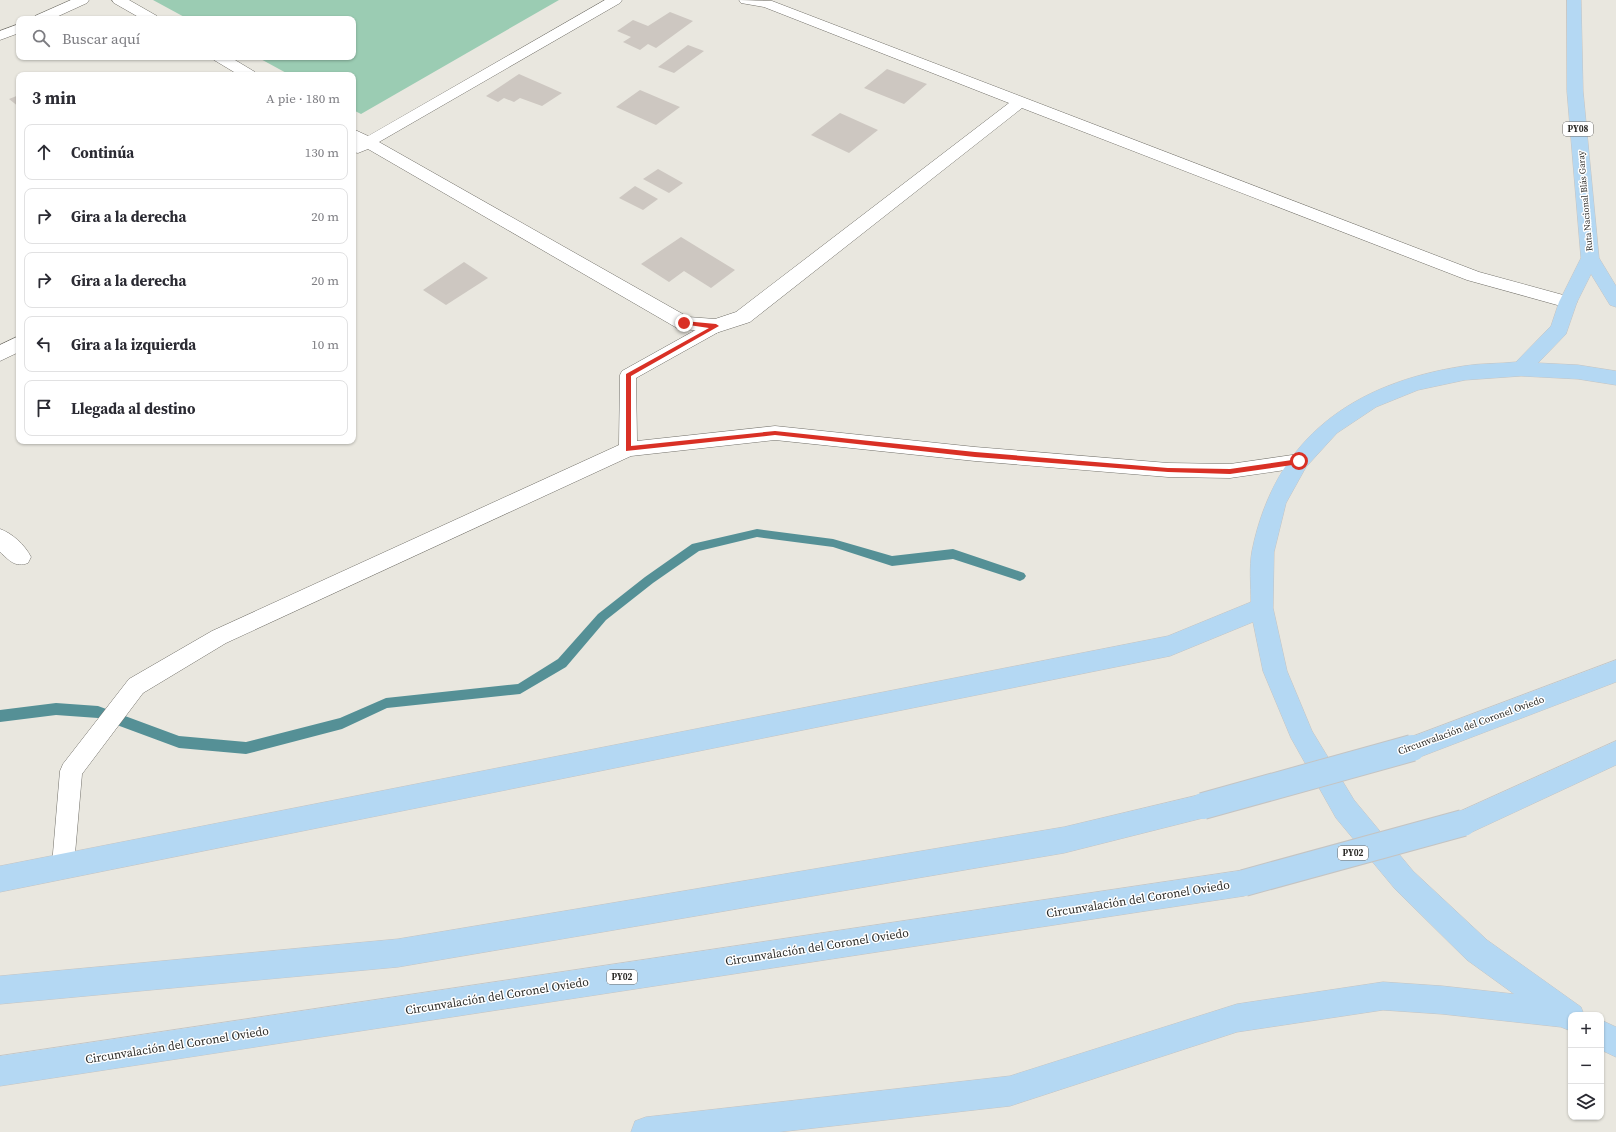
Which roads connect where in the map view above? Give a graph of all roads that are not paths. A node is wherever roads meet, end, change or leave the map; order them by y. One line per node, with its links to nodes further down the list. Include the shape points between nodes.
1 (82, 0): 6 (street)
2 (119, 0): 7 (street)
3 (615, 0): 13 (street)
4 (746, 0): 12 (street, via 767,4)
5 (1574, 0): 14 (highway, Ruta Nacional Blás Garay / PY08, via 1575,91)
6 (47, 16)
7 (147, 16)
8 (16, 29): 9 (street)
9 (0, 36)
10 (224, 60): 11 (street)
11 (245, 72)
12 (1021, 101): 16 (street, via 1473,276); 17 (street, via 743,317)
13 (358, 142): 17 (street, via 684,323)
14 (1590, 258): 15 (highway, Ruta Nacional Blás Garay); 16 (highway, Ruta Nacional Blás Garay)
15 (1616, 301)
16 (1568, 302): 20 (highway, Ruta Nacional Blás Garay, via 1559,329)
17 (716, 326): 22 (lane, via 628,374)
18 (16, 345): 19 (street)
19 (0, 354)
20 (1521, 369): 21 (highway, via 1578,372); 23 (highway, via 1465,373 1436,379 1414,384 1369,402 1330,428)
21 (1616, 378)
22 (628, 449): 23 (lane, via 775,433 975,454 1168,470 1230,471); 29 (lane, via 219,637 136,686 71,771)
23 (1299, 461): 26 (highway, via 1276,503 1264,552)
24 (0, 538): 25 (street)
25 (20, 557)
26 (1262, 608): 29 (highway, via 1170,646); 32 (highway, via 1275,671 1303,738 1345,809 1404,880 1477,950)
27 (1616, 671): 31 (highway, Circunvalación del Coronel Oviedo, bridge, via 1412,748 1203,806 1064,840 398,953)
28 (1616, 753): 35 (highway, Circunvalación del Coronel Oviedo / PY02, bridge, via 1463,823 1244,883)
29 (63, 865): 30 (highway)
30 (0, 879)
31 (0, 990)
32 (1568, 1015): 36 (highway, via 1442,1000 1383,996 1237,1018 1010,1091)
33 (1604, 1036): 34 (highway)
34 (1616, 1043)
35 (0, 1071)
36 (646, 1132)

